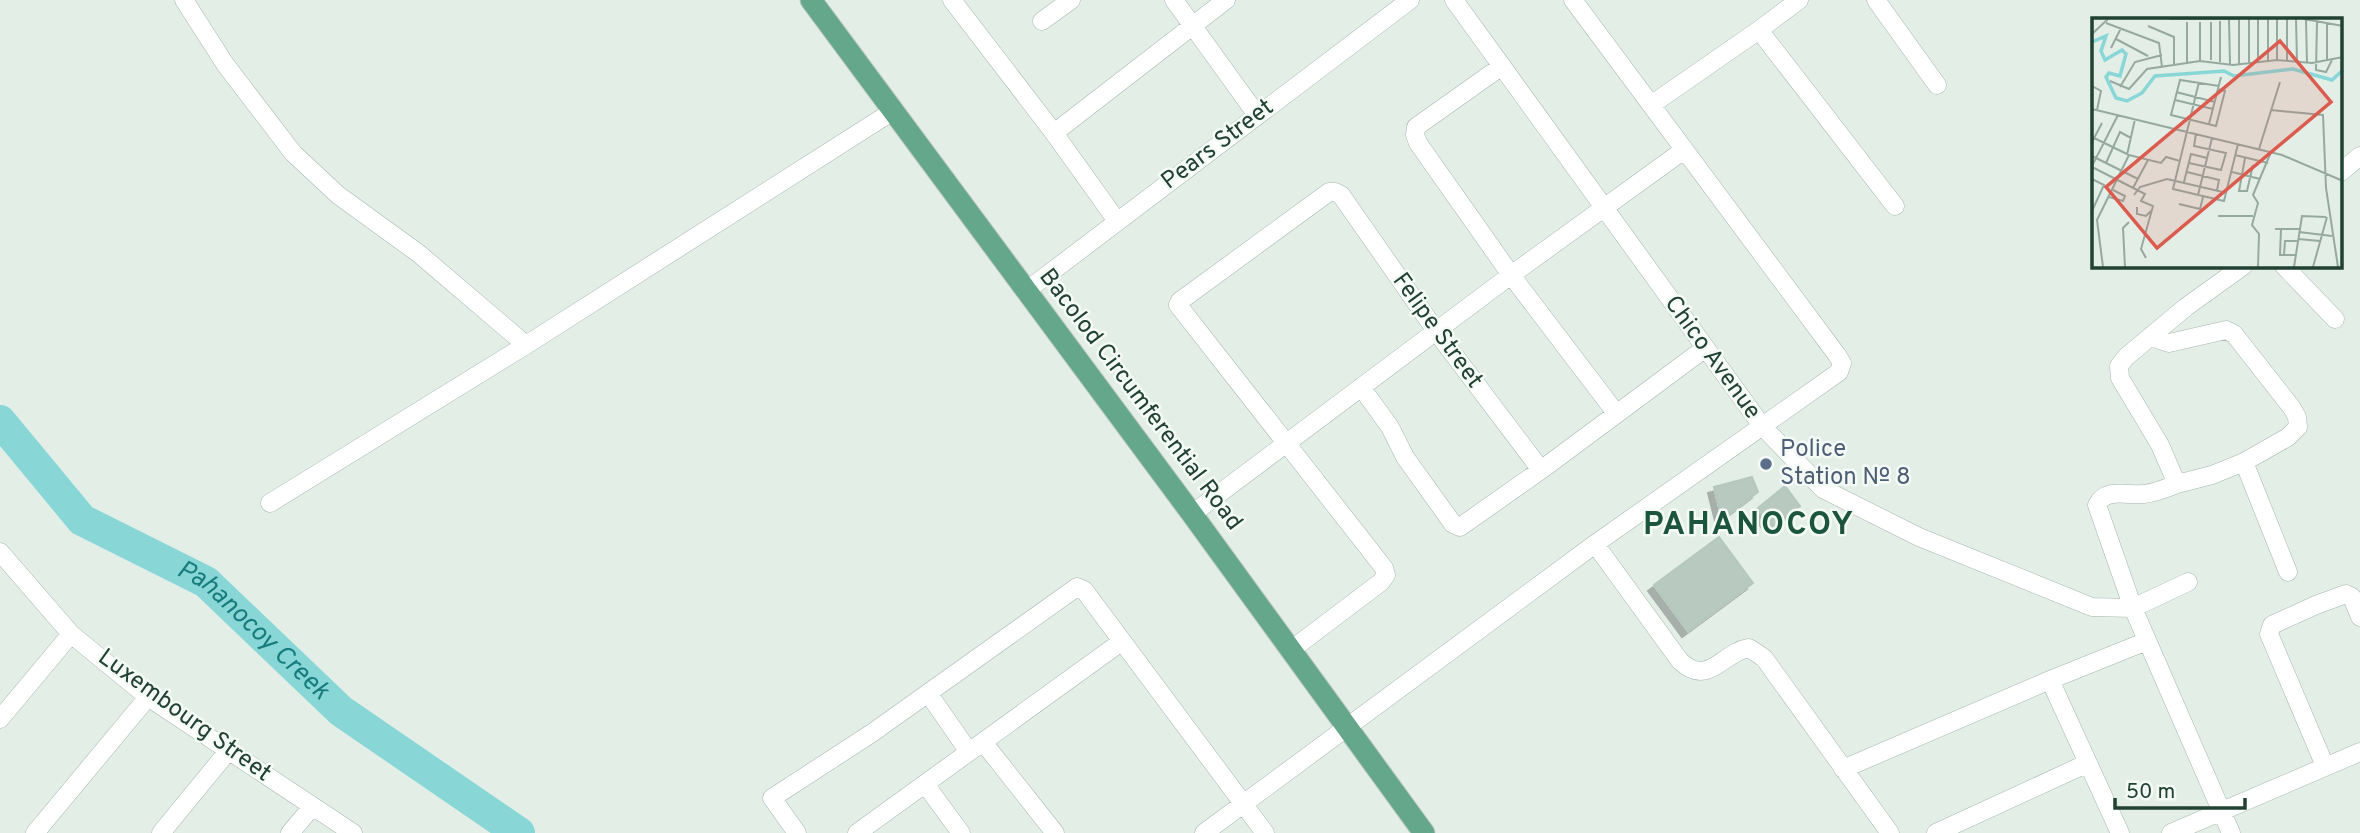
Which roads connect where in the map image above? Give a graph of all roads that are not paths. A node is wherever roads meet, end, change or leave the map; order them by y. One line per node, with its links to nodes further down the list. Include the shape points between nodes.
1 (184, 0): 34 (street, via 225,64 293,153 338,195 418,253)
2 (952, 0): 20 (street)
3 (1070, 0): 12 (street)
4 (1174, 0): 13 (street)
5 (1226, 0): 13 (street)
6 (1454, 0): 15 (street, Chico Avenue)
7 (1573, 0): 17 (street)
8 (1798, 0): 14 (street)
9 (1877, 0): 16 (street)
10 (815, 1): 18 (main road, Bacolod Circumferential Road)
11 (1400, 3): 19 (street, Pears Street)
12 (1042, 21)
13 (1193, 25): 19 (street); 20 (street)
14 (1759, 30): 17 (street); 24 (street)
15 (1502, 66): 25 (street, Chico Avenue); 29 (street, via 1416,127 1415,135)
16 (1937, 85)
17 (1651, 105): 21 (street)
18 (893, 111): 30 (main road, Bacolod Circumferential Road); 34 (street)
19 (1257, 115): 26 (street, Pears Street)
20 (1054, 133): 26 (street)
21 (1685, 150): 25 (street); 38 (street, via 1842,363 1839,372)
22 (2360, 156): 23 (street)
23 (2342, 172)
24 (1895, 206)
25 (1604, 208): 29 (street); 35 (street, Chico Avenue)
26 (1117, 221): 30 (street, Pears Street)
27 (2240, 268): 33 (street)
28 (2286, 268): 31 (street)
29 (1511, 275): 32 (street); 37 (street)
30 (1026, 290): 44 (main road, Bacolod Circumferential Road)
31 (2335, 319)
32 (1436, 331): 36 (street); 39 (street, Felipe Street, via 1335,192 1180,301 1178,305 1225,367); 41 (street, Felipe Street)
33 (2152, 335): 40 (street, via 2169,343 2226,330 2234,334 2292,408 2298,427 2288,438); 42 (street, via 2119,366 2120,378)
34 (526, 345): 43 (street)
35 (1704, 349): 37 (street); 38 (street, Chico Avenue)
36 (1361, 387): 39 (street); 41 (street, via 1453,524 1466,524)
37 (1616, 414): 41 (street)
38 (1762, 426): 45 (street); 49 (street, Chico Avenue, via 1823,489 1919,537 2092,607)
39 (1287, 442): 44 (street); 54 (street, via 1386,575)
40 (2244, 462): 42 (street); 47 (street)
41 (1541, 470)
42 (2177, 484): 49 (street, via 2145,494 2108,494 2097,505)
43 (270, 503)
44 (1192, 513): 54 (main road, Bacolod Circumferential Road)
45 (1595, 544): 59 (street); 65 (street, via 1687,668 1711,670 1741,649 1757,651)
46 (1, 556): 51 (street, Luxembourg Street)
47 (2288, 572)
48 (2188, 582): 49 (street, Chico Avenue)
49 (2133, 608): 52 (street)
50 (2360, 617): 64 (street, via 2346,594 2269,629)
51 (71, 634): 57 (street, Luxembourg Street); 58 (street)
52 (2147, 641): 55 (street); 69 (street)
53 (1121, 642): 56 (street, via 1084,590 1077,587); 60 (street); 67 (street)
54 (1290, 650): 59 (main road, Bacolod Circumferential Road)
55 (2050, 680): 63 (street); 65 (street)
56 (928, 693): 60 (street); 74 (street, via 772,799)
57 (148, 697): 61 (street, Luxembourg Street); 70 (street)
58 (0, 719)
59 (1348, 728): 67 (street); 80 (main road, Bacolod Circumferential Road)
60 (976, 747): 66 (street); 77 (street)
61 (229, 750): 68 (street, Luxembourg Street); 71 (street)
62 (2360, 752): 64 (street)
63 (2088, 763): 82 (street); 83 (street)
64 (2325, 766): 69 (street)
65 (1843, 769): 81 (street)
66 (925, 784): 75 (street); 76 (street)
67 (1244, 803): 78 (street); 79 (street)
68 (312, 807): 72 (street); 73 (street, Luxembourg Street)
69 (2222, 811): 84 (street); 85 (street)
70 (35, 833)
71 (161, 833)
72 (290, 833)
73 (353, 833)
74 (797, 833)
75 (857, 833)
76 (961, 833)
77 (1055, 833)
78 (1204, 833)
79 (1265, 833)
80 (1424, 833)
81 (1890, 833)
82 (1936, 833)
83 (2120, 833)
84 (2171, 833)
85 (2231, 833)

